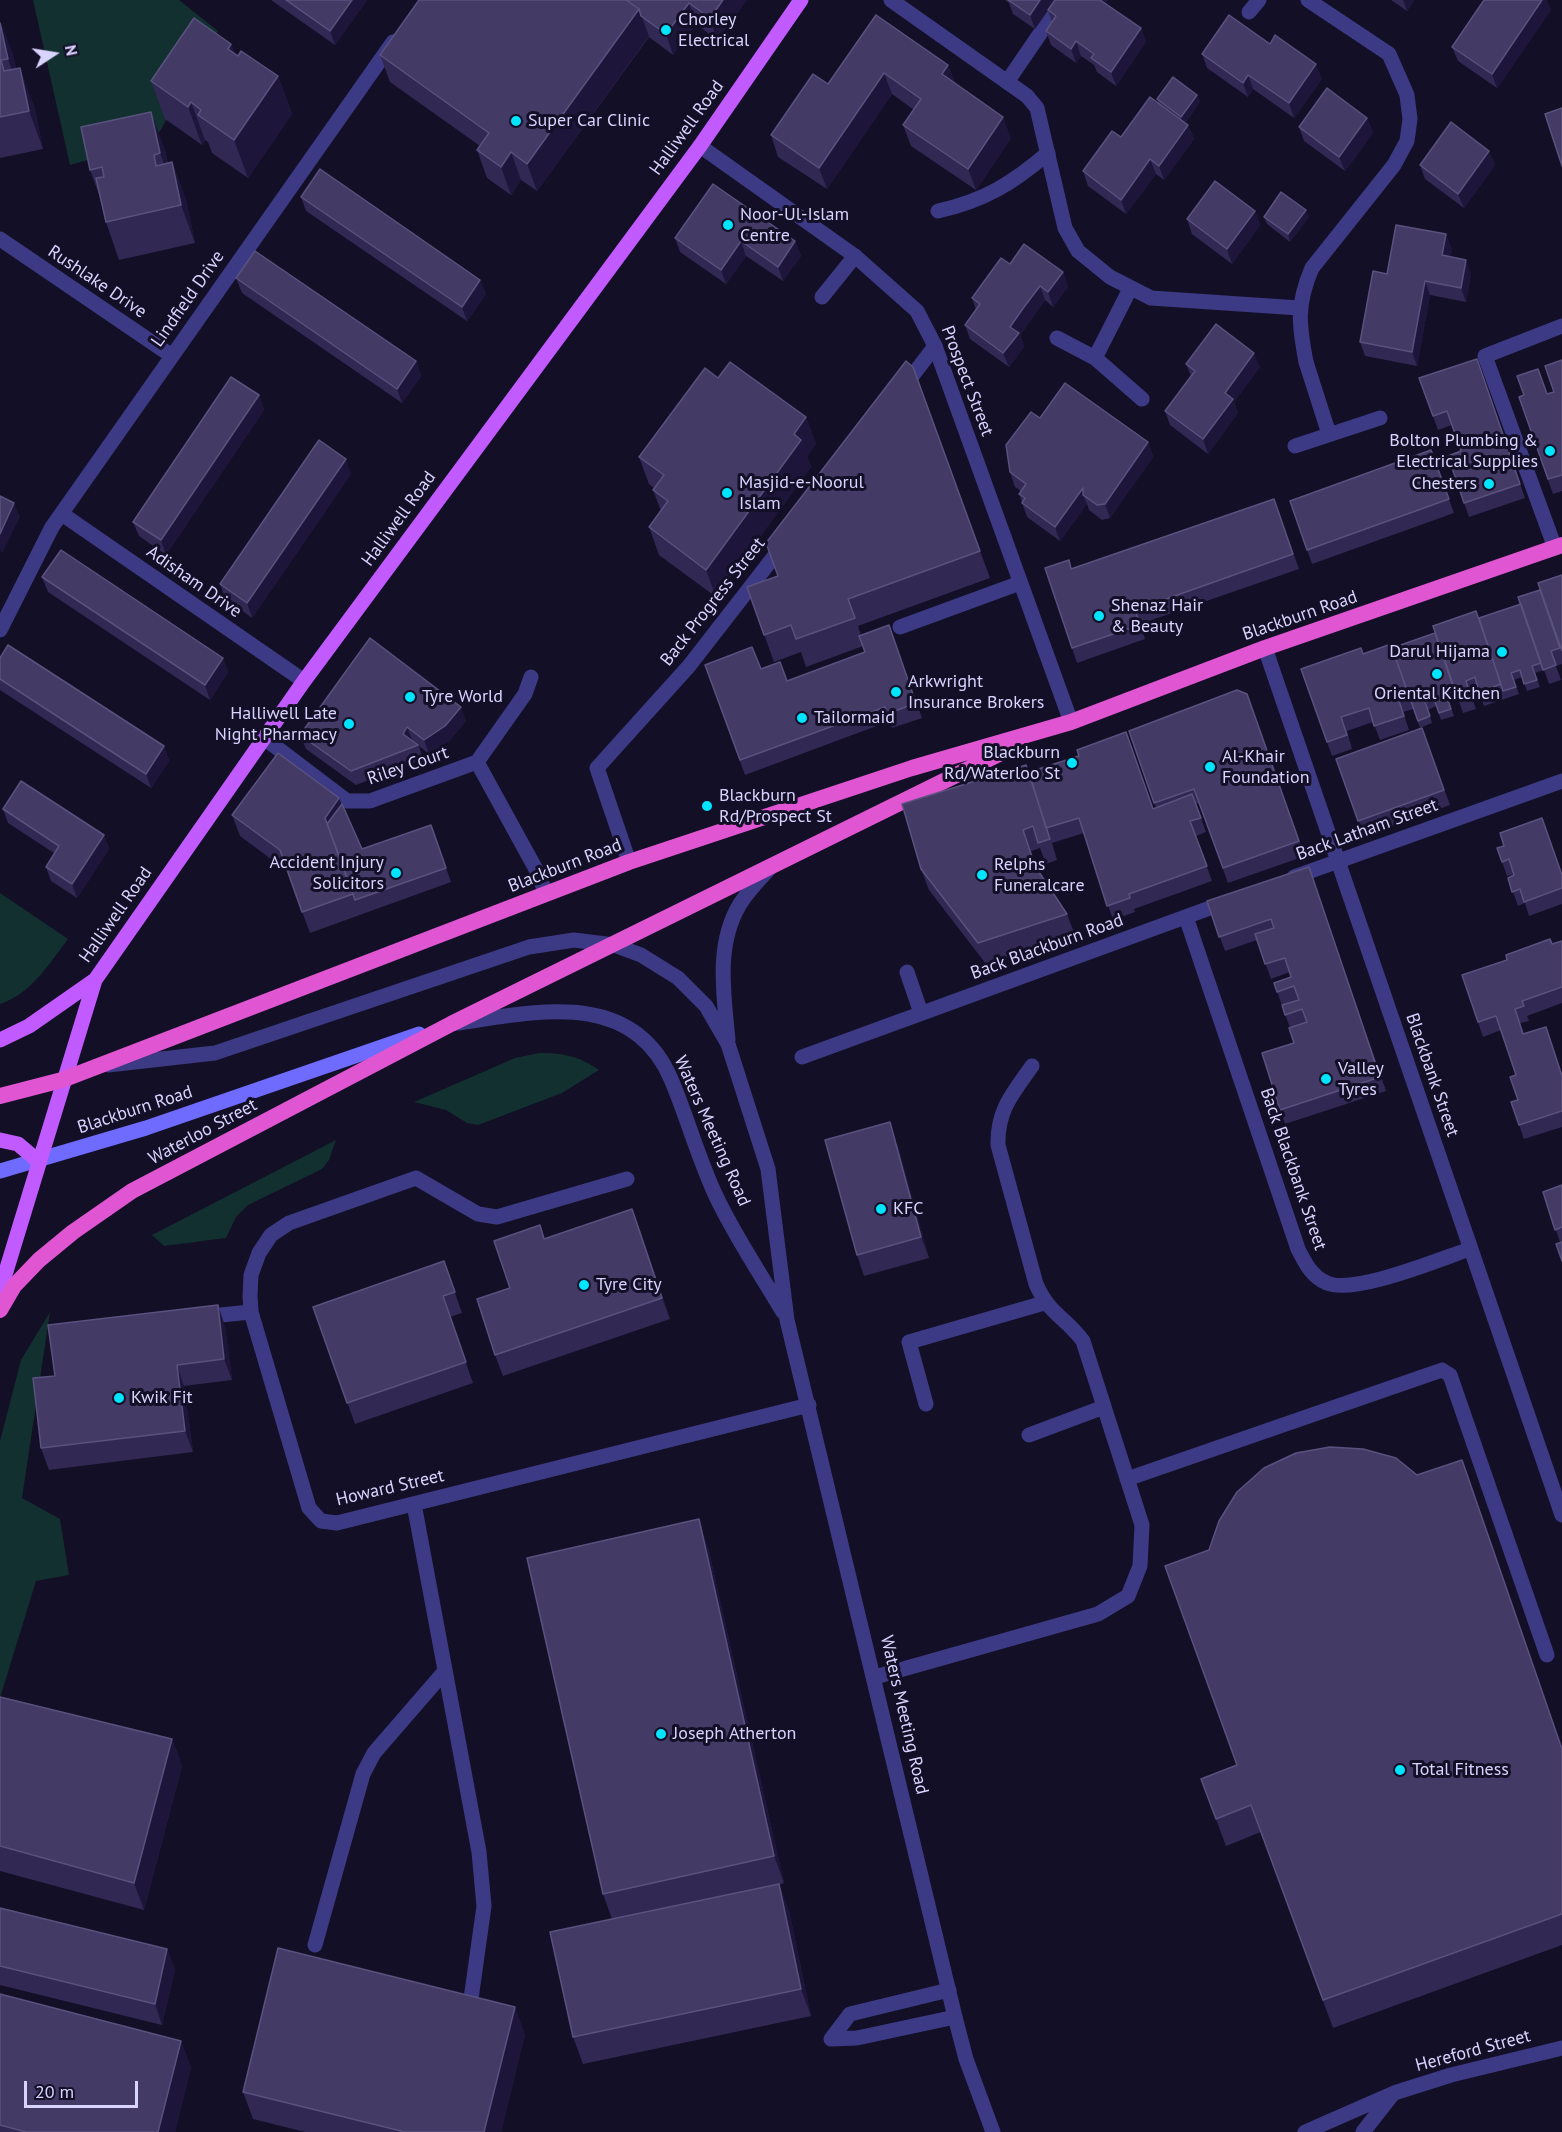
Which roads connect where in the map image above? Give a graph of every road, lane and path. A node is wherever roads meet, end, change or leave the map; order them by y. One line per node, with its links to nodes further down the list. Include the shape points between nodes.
1 (801, 0): 7 (main road, Halliwell Road)
2 (891, 0): 6 (street)
3 (1064, 0): 6 (street)
4 (1308, 0): 14 (street, via 1389,54 1407,95 1410,119 1407,141 1394,165 1312,268)
5 (403, 28): 18 (street, Lindfield Drive)
6 (1007, 82): 8 (street, via 1037,108)
7 (700, 146): 11 (street, Prospect Street); 33 (main road, Halliwell Road)
8 (1048, 153): 9 (street, via 1015,181 970,204); 12 (street, via 1065,228 1078,251)
9 (938, 212)
10 (0, 239): 18 (street, Rushlake Drive)
11 (855, 256): 13 (street); 17 (street, Prospect Street, via 917,311)
12 (1130, 289): 14 (street, via 1151,298); 19 (street)
13 (822, 297)
14 (1299, 308): 23 (street, via 1306,362)
15 (1562, 326): 27 (street, via 1485,356)
16 (1057, 338): 19 (street)
17 (935, 346): 21 (street); 28 (street, Prospect Street)
18 (172, 356): 25 (street, Lindfield Drive)
19 (1095, 358): 20 (street)
20 (1142, 399)
21 (892, 403)
22 (1380, 418): 23 (street)
23 (1329, 434): 24 (street)
24 (1295, 446)
25 (62, 514): 30 (street, Lindfield Drive); 33 (street, Adisham Drive)
26 (790, 534): 40 (street, Back Progress Street, via 689,666 597,768)
27 (1559, 547): 31 (highway, Blackburn Road)
28 (1020, 584): 29 (street); 34 (street, Prospect Street)
29 (900, 627)
30 (0, 630)
31 (1265, 648): 34 (highway, Blackburn Road); 39 (street, Blackbank Street)
32 (531, 677): 37 (street, via 525,694)
33 (304, 681): 36 (main road, Halliwell Road)
34 (1071, 722): 35 (highway, Blackburn Road)
35 (1054, 728): 40 (highway, Blackburn Road, via 912,768); 41 (highway, Blackburn Road)
36 (264, 738): 37 (street, Riley Court, via 347,801 370,801); 48 (main road, Halliwell Road)
37 (477, 762): 43 (street)
38 (1562, 781): 39 (street, Back Latham Street)
39 (1338, 861): 42 (street, Back Latham Street); 62 (street, Blackbank Street)
40 (629, 862): 43 (highway, Blackburn Road)
41 (773, 863): 46 (highway, Blackburn Road); 52 (street, via 740,904 728,932 722,963)
42 (1284, 881)
43 (546, 894): 54 (highway, Blackburn Road)
44 (1240, 897): 45 (street)
45 (1186, 917): 49 (street, Back Blackburn Road); 62 (street, Back Blackbank Street, via 1308,1269 1326,1283 1340,1287 1360,1285)
46 (614, 945): 50 (highway, Blackburn Road); 52 (street, Waters Meeting Road, via 642,955 678,978 705,1006); 54 (street, Blackburn Road, via 574,940 529,947 215,1053)
47 (907, 972): 49 (street)
48 (95, 980): 51 (main road, via 29,1026); 56 (main road, Halliwell Road)
49 (921, 1013): 53 (street, Back Blackburn Road)
50 (451, 1024): 59 (main road, Blackburn Road); 65 (highway, Waterloo Street, via 132,1191 39,1260 14,1286); 68 (street, Waters Meeting Road, via 553,1010 578,1011 620,1024 640,1036 670,1077 715,1194)
51 (0, 1040)
52 (728, 1044): 68 (street, Waters Meeting Road, via 768,1169)
53 (802, 1057)
54 (98, 1066): 56 (highway, Blackburn Road)
55 (1032, 1066): 64 (street, via 1004,1107 998,1124 998,1145 1035,1284)
56 (62, 1080): 57 (highway, Blackburn Road); 59 (main road, Halliwell Road)
57 (0, 1096)
58 (0, 1140): 59 (main road, via 18,1144)
59 (38, 1161): 60 (main road, Blackburn Road); 63 (main road, Halliwell Road)
60 (0, 1171)
61 (627, 1179): 66 (street, Howard Street, via 497,1217 478,1214 416,1178 289,1223 271,1235 251,1275)
62 (1470, 1249): 75 (street, Blackbank Street)
63 (0, 1291)
64 (1044, 1303): 69 (street, via 909,1342); 71 (street, via 1083,1341)
65 (0, 1310)
66 (251, 1311): 67 (street); 74 (street, Howard Street, via 309,1508 321,1521 337,1523)
67 (183, 1319)
68 (787, 1320): 70 (street, Waters Meeting Road)
69 (926, 1404)
70 (809, 1405): 74 (street, Howard Street); 78 (street, Waters Meeting Road)
71 (1104, 1407): 72 (street); 73 (street)
72 (1029, 1435)
73 (1127, 1479): 76 (street, via 1442,1370 1450,1375); 78 (street, via 1142,1525 1140,1566 1128,1596 1098,1614)
74 (414, 1504): 77 (street)
75 (1562, 1515)
76 (1547, 1654)
77 (445, 1671): 79 (street, via 374,1753 363,1774); 81 (street, via 479,1852 484,1906)
78 (875, 1677): 80 (street, Waters Meeting Road)
79 (315, 1945)
80 (949, 1990): 82 (street, Waters Meeting Road); 82 (street, via 850,2014 831,2039 857,2038)
81 (471, 1999)
82 (955, 2017): 85 (street, Waters Meeting Road)
83 (1562, 2048): 84 (street, Hereford Street)
84 (1394, 2093): 88 (street, Hereford Street); 89 (street)
85 (987, 2117): 86 (street, Waters Meeting Road); 87 (street, Waters Meeting Road)
86 (993, 2132)
87 (1003, 2132)
88 (1305, 2132)
89 (1363, 2132)

